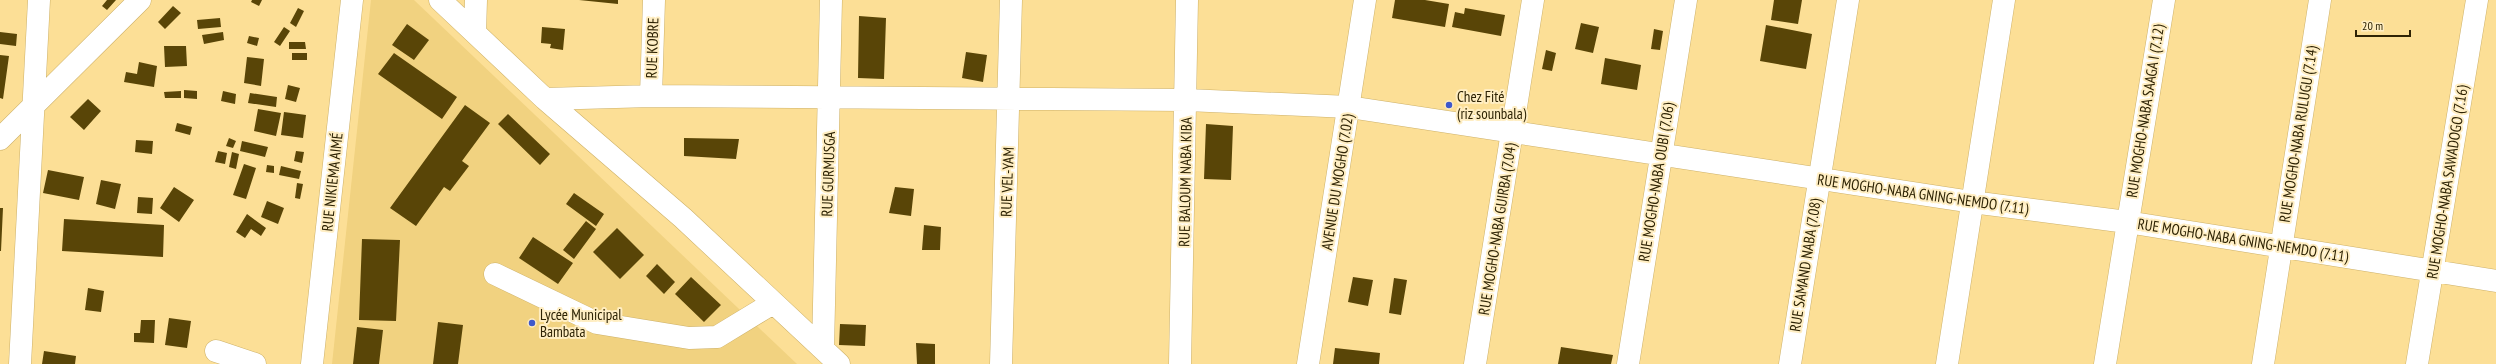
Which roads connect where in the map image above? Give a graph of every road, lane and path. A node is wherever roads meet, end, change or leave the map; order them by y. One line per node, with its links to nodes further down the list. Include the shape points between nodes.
1 (39, 0): 24 (street)
2 (140, 0): 24 (street)
3 (352, 0): 41 (street, RUE NIKIEMA AIMÉ)
4 (440, 0): 18 (street)
5 (476, 0): 18 (street)
6 (654, 0): 19 (street, RUE KOBRE)
7 (831, 0): 20 (street, RUE GURMUSGA)
8 (1011, 0): 22 (street, RUE VEL-YAM)
9 (1187, 0): 23 (street, RUE BALOUM NABA KIBA)
10 (1365, 0): 25 (street, AVENUE DU MOGHO (7.02))
11 (1533, 0): 26 (street, RUE MOGHO-NABA GUIRBA (7.04))
12 (1686, 0): 28 (street, RUE MOGHO-NABA OUBI (7.06))
13 (1848, 0): 29 (street, RUE SAMAND NABA (7.08))
14 (2004, 0): 30 (street)
15 (2164, 0): 31 (street, RUE MOGHO-NABA SAAGA I (7.12))
16 (2320, 0): 32 (street, RUE MOGHO-NABA RULUGU (7.14))
17 (2477, 0): 33 (street, RUE MOGHO-NABA SAWADOGO (7.16))
18 (475, 32): 21 (street)
19 (651, 96): 20 (street, RUE MOGHO-NABA GNING-NEMDO (7.11)); 21 (street, RUE MOGHO-NABA GNING-NEMDO (7.11))
20 (830, 96): 22 (street, RUE MOGHO-NABA GNING-NEMDO (7.11)); 37 (street, RUE GURMUSGA)
21 (545, 99): 36 (street, via 684,218)
22 (1010, 100): 23 (street, RUE MOGHO-NABA GNING-NEMDO (7.11)); 43 (street, RUE VEL-YAM)
23 (1187, 100): 25 (street, RUE MOGHO-NABA GNING-NEMDO (7.11)); 44 (street, RUE BALOUM NABA KIBA)
24 (32, 107): 27 (street); 39 (street)
25 (1349, 107): 26 (street, RUE MOGHO-NABA GNING-NEMDO (7.11)); 45 (street, AVENUE DU MOGHO (7.02))
26 (1513, 132): 28 (street, RUE MOGHO-NABA GNING-NEMDO (7.11)); 46 (street, RUE MOGHO-NABA GUIRBA (7.04))
27 (0, 139)
28 (1661, 154): 29 (street, RUE MOGHO-NABA GNING-NEMDO (7.11)); 47 (street, RUE MOGHO-NABA OUBI (7.06))
29 (1818, 178): 30 (street, RUE MOGHO-NABA GNING-NEMDO (7.11)); 48 (street, RUE SAMAND NABA (7.08))
30 (1972, 202): 31 (street, RUE MOGHO-NABA GNING-NEMDO (7.11)); 49 (street)
31 (2127, 222): 32 (street, RUE MOGHO-NABA GNING-NEMDO (7.11)); 50 (street, RUE MOGHO-NABA SAAGA I (7.12))
32 (2280, 245): 33 (street, RUE MOGHO-NABA GNING-NEMDO (7.11)); 51 (street, RUE MOGHO-NABA RULUGU (7.14))
33 (2432, 271): 35 (street, RUE MOGHO-NABA GNING-NEMDO (7.11)); 52 (street, RUE MOGHO-NABA SAWADOGO (7.16))
34 (495, 274): 36 (street, via 597,322 689,338 717,337)
35 (2496, 281)
36 (773, 303): 37 (street)
37 (823, 348): 42 (street)
38 (216, 351): 40 (street)
39 (20, 364)
40 (255, 364)
41 (312, 364)
42 (839, 364)
43 (1001, 364)
44 (1180, 364)
45 (1308, 364)
46 (1475, 364)
47 (1628, 364)
48 (1790, 364)
49 (1947, 364)
50 (2104, 364)
51 (2263, 364)
52 (2417, 364)

